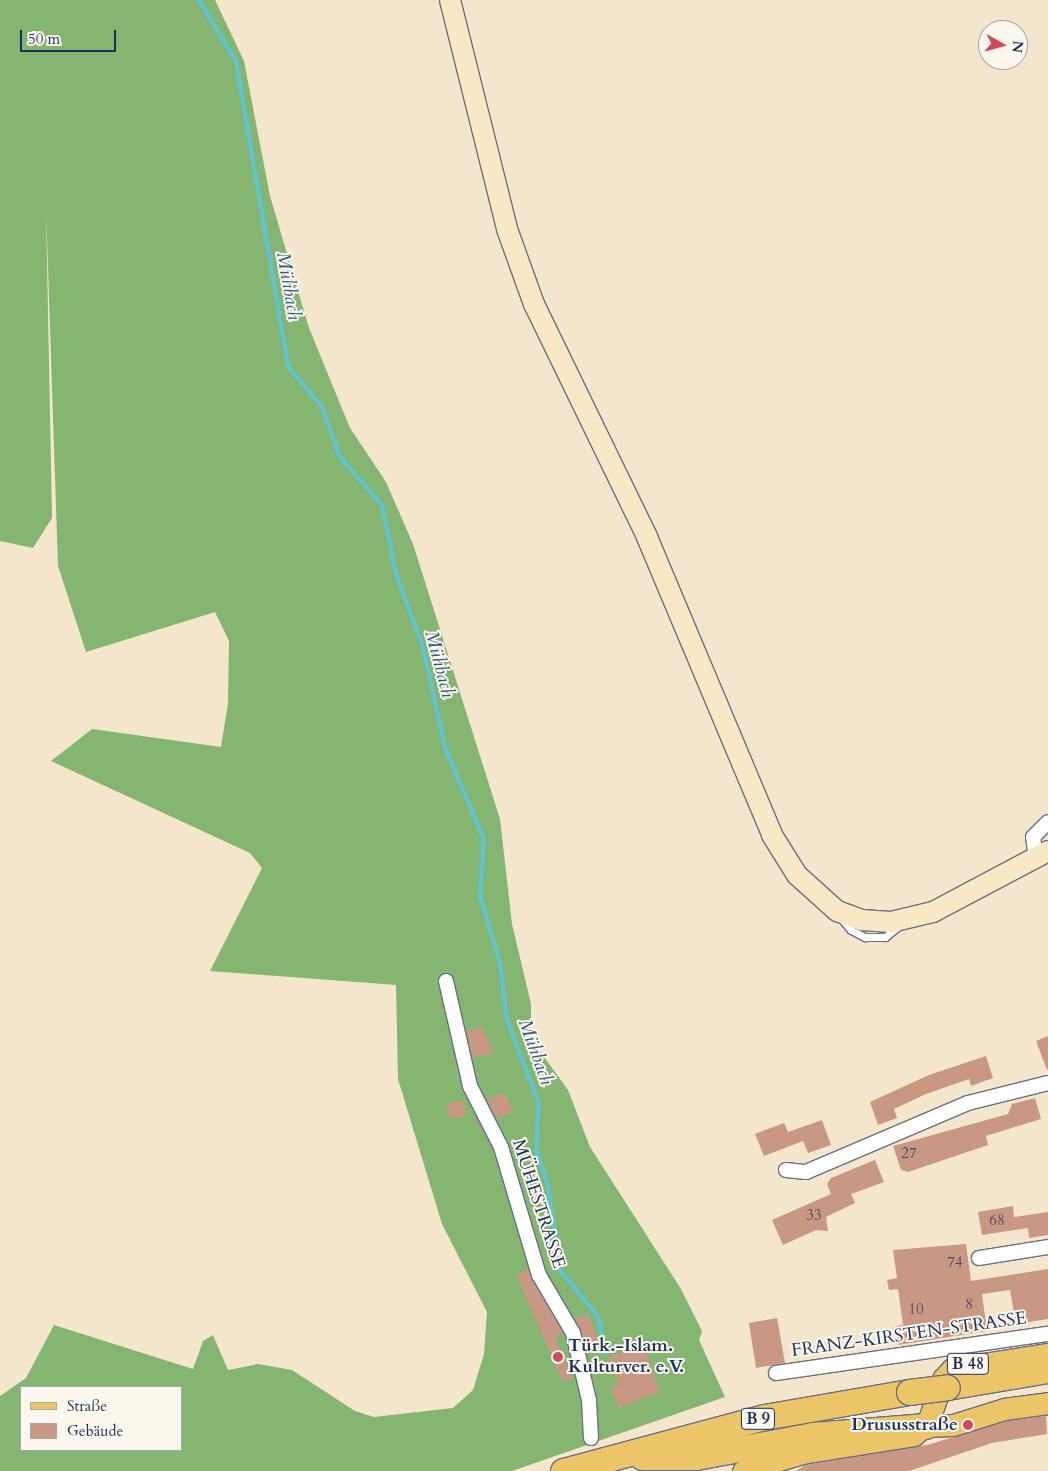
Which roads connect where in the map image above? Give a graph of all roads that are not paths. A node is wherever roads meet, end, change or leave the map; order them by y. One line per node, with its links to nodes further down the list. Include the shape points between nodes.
1 (450, 0): 3 (main road, via 507,229 534,304 647,537 772,835 803,884 837,911 872,922 902,921 933,912)
2 (1048, 822): 3 (street, via 1033,837)
3 (1042, 854)
4 (446, 980): 17 (street, MÜHESTRASSE, via 470,1086 501,1147 539,1275 573,1333 589,1400)
5 (1048, 1083): 6 (street, via 968,1103 806,1172)
6 (786, 1170)
7 (1048, 1248): 8 (street)
8 (979, 1258)
9 (1048, 1334): 12 (street, FRANZ-KIRSTEN-STRASSE)
10 (1048, 1354): 16 (main road, B 48, via 952,1369 942,1379)
11 (1048, 1370): 14 (highway, B 9)
12 (776, 1373)
13 (1048, 1384): 14 (highway, B 9, via 996,1389)
14 (957, 1386): 18 (highway, B 9, bridge, via 764,1417)
15 (1048, 1403): 16 (main road, via 1004,1409 953,1425)
16 (926, 1426): 18 (highway, via 828,1433 696,1456); 20 (main road, via 909,1437 802,1453)
17 (591, 1438)
18 (610, 1458): 19 (highway, B 9)
19 (563, 1471)
20 (743, 1471)

